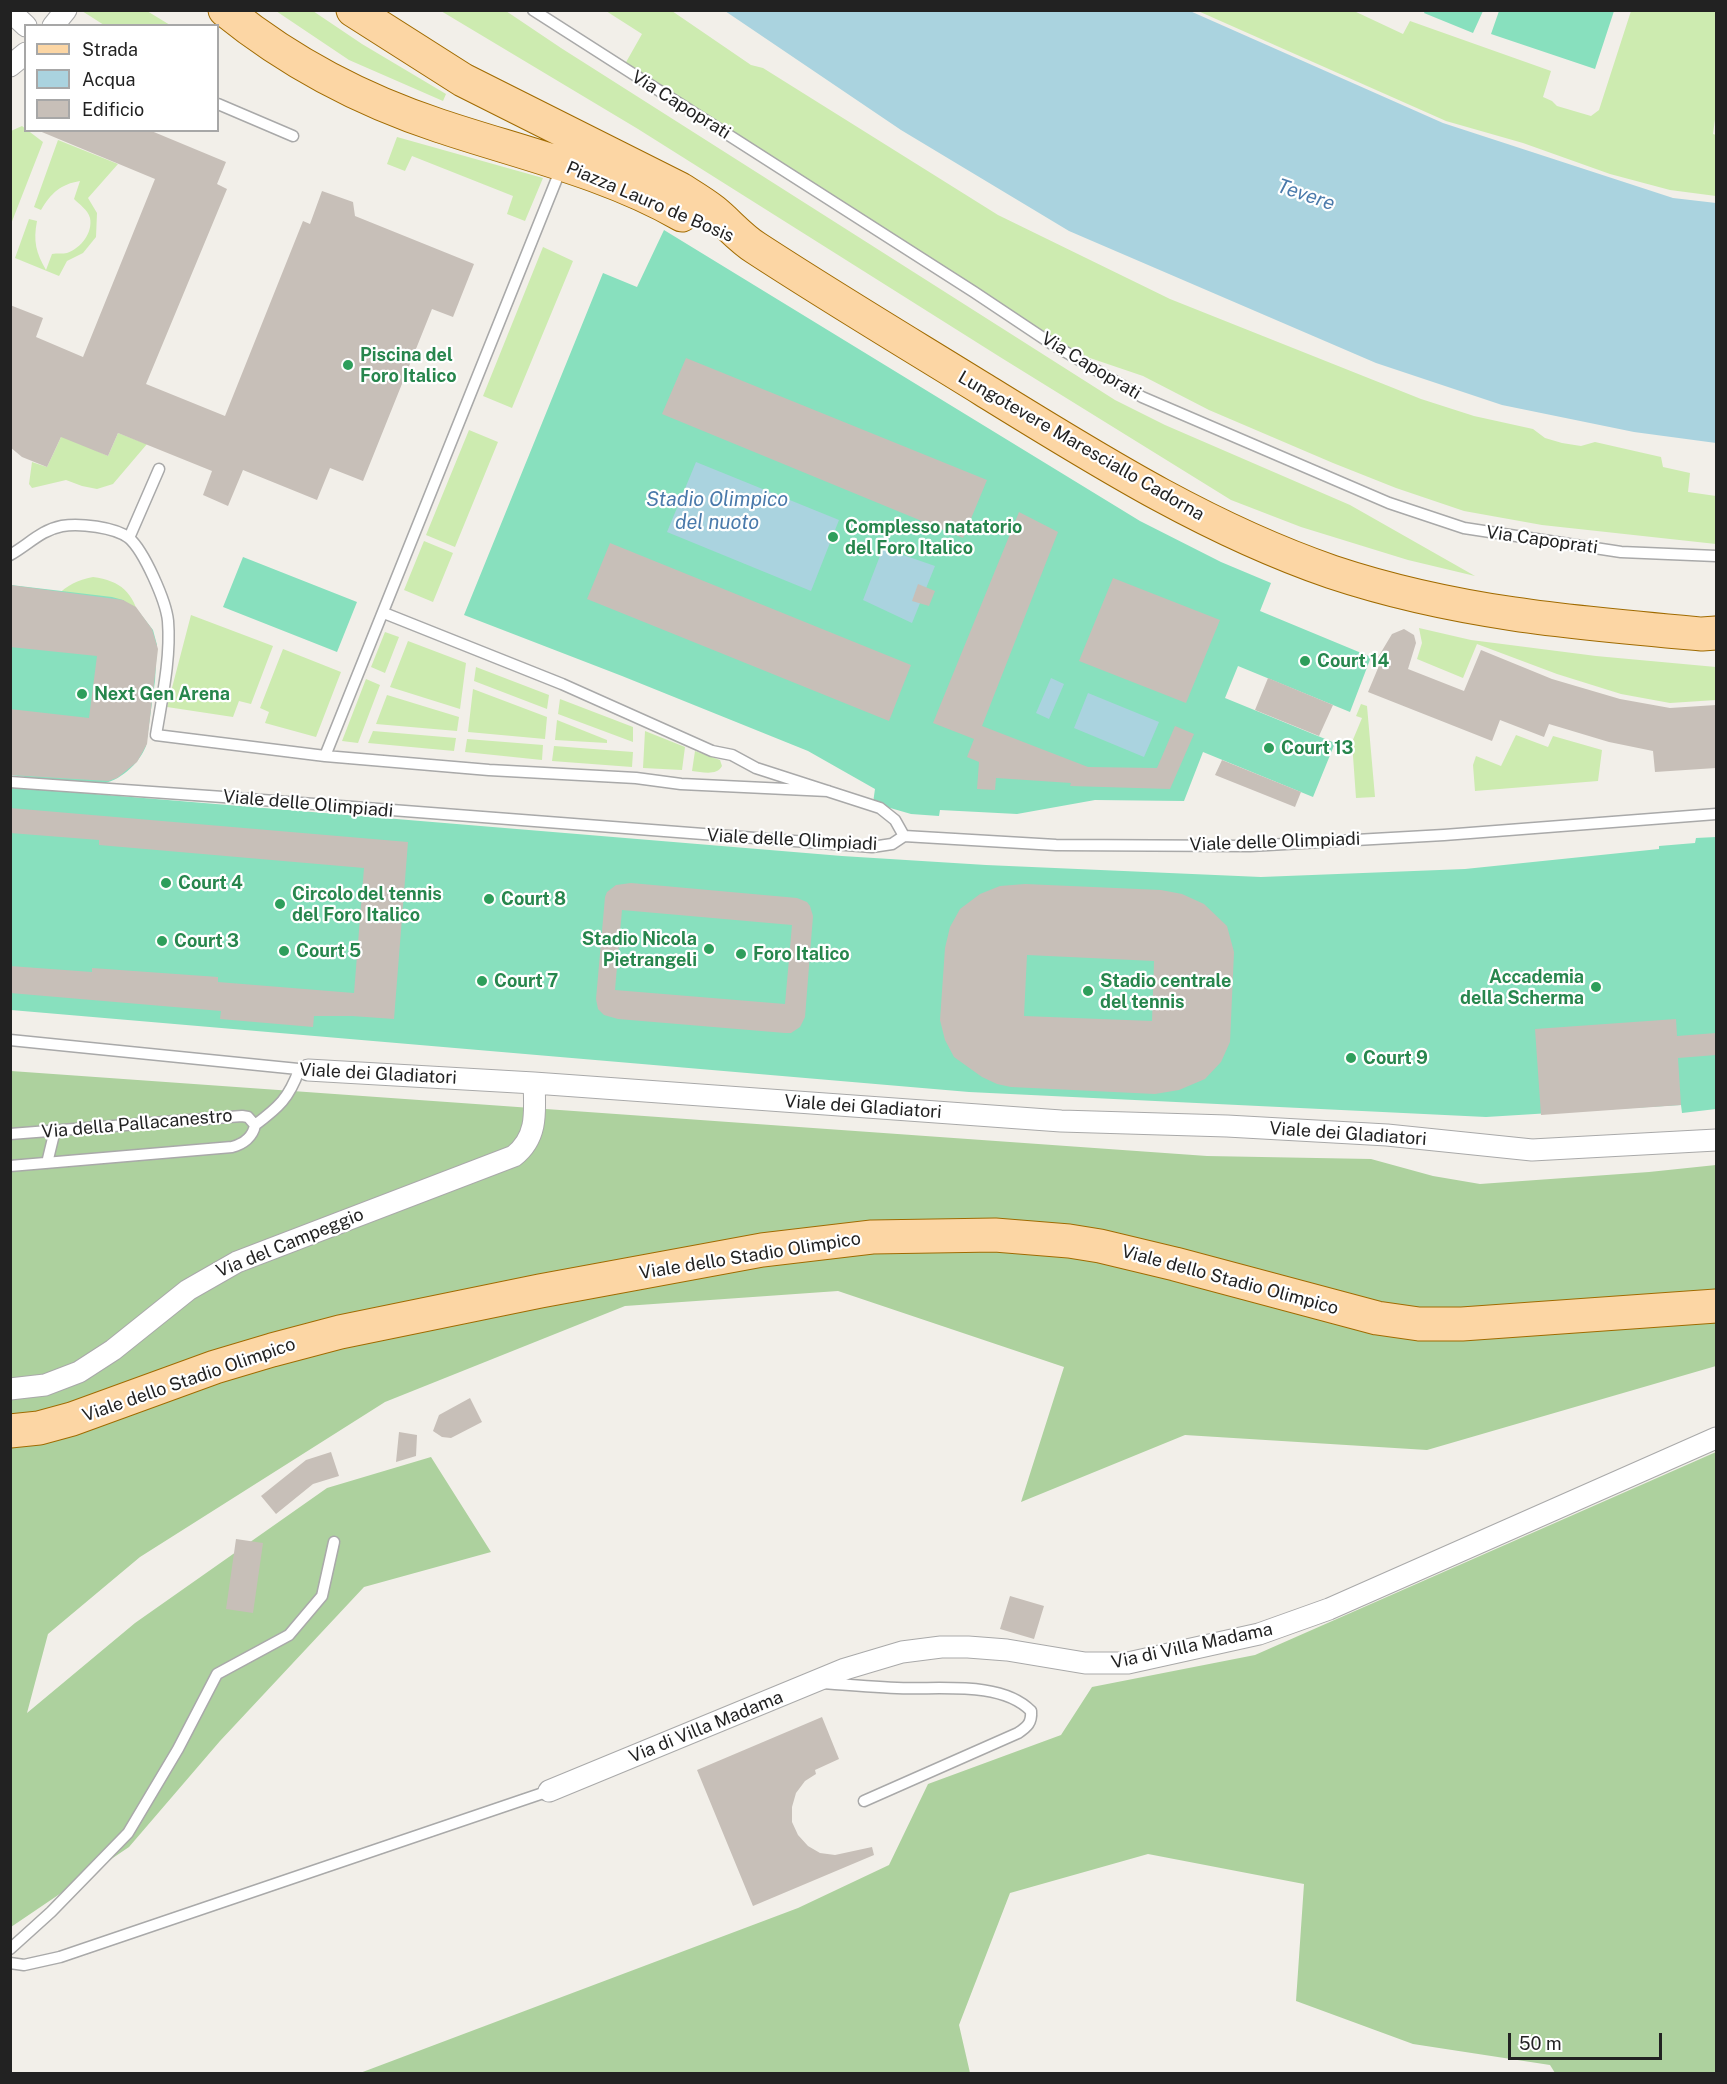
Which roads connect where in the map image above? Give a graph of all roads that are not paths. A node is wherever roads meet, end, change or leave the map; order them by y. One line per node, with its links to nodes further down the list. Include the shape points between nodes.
1 (10, 10): 6 (street)
2 (66, 10): 7 (street)
3 (225, 10): 12 (main road, Piazza Lauro de Bosis, via 287,55 346,88 438,126)
4 (353, 10): 13 (main road, Piazza Lauro de Bosis, via 463,80 680,189 713,210)
5 (533, 10): 17 (lane, Via Capoprati, via 1052,344 1143,397 1368,494 1464,528 1621,552)
6 (24, 24)
7 (55, 24)
8 (24, 54): 9 (street)
9 (10, 66)
10 (219, 104): 11 (lane)
11 (293, 136)
12 (563, 164): 13 (main road, Piazza Lauro de Bosis, via 648,197 702,226); 18 (lane)
13 (753, 246): 19 (main road, Lungotevere Maresciallo Cadorna, via 1147,489 1280,553 1386,588 1488,611)
14 (159, 469): 15 (lane)
15 (129, 538): 16 (lane, via 108,529 62,526 39,535); 20 (lane, via 155,580 168,618 156,735)
16 (10, 555)
17 (1716, 556)
18 (384, 612): 20 (lane); 22 (lane, via 562,684 712,751)
19 (1712, 636)
20 (325, 756): 22 (lane, via 681,784)
21 (10, 782): 24 (lane, Viale delle Olimpiadi, via 872,848 892,844)
22 (828, 791): 24 (lane, via 885,811)
23 (1716, 814): 24 (lane, Viale delle Olimpiadi, via 1250,846 1056,845)
24 (904, 836)
25 (10, 1040): 26 (lane, Viale dei Gladiatori)
26 (304, 1070): 27 (street, Viale dei Gladiatori); 28 (lane, via 286,1099)
27 (534, 1083): 31 (street, Viale dei Gladiatori, via 1061,1121 1387,1135 1516,1150); 35 (street, Via del Campeggio, via 533,1131 513,1156 237,1262 188,1290 79,1372 45,1385)
28 (255, 1125): 29 (lane, Via della Pallacanestro, via 242,1116); 32 (lane, Via della Pallacanestro, via 250,1136 232,1147)
29 (55, 1130): 30 (lane, Via della Pallacanestro); 32 (lane)
30 (10, 1134)
31 (1711, 1138)
32 (47, 1162): 33 (lane, Via della Pallacanestro)
33 (10, 1166)
34 (1716, 1306): 36 (main road, Viale dello Stadio Olimpico, via 1419,1324 1377,1318 1175,1264 1069,1241 995,1236 872,1237 762,1250 340,1332 223,1365 72,1419)
35 (10, 1389)
36 (10, 1431)
37 (1716, 1438): 39 (street, Via di Villa Madama, via 1329,1609 1260,1634 1108,1664 1000,1649 929,1648 872,1660)
38 (334, 1542): 42 (lane, via 322,1596 289,1635 217,1674 128,1833)
39 (814, 1682): 40 (street, Via di Villa Madama); 41 (lane, via 972,1690 1017,1700 1031,1711 1029,1724 1018,1733)
40 (549, 1791): 43 (lane, via 60,1957 24,1965)
41 (864, 1801)
42 (10, 1949)
43 (10, 1963)

